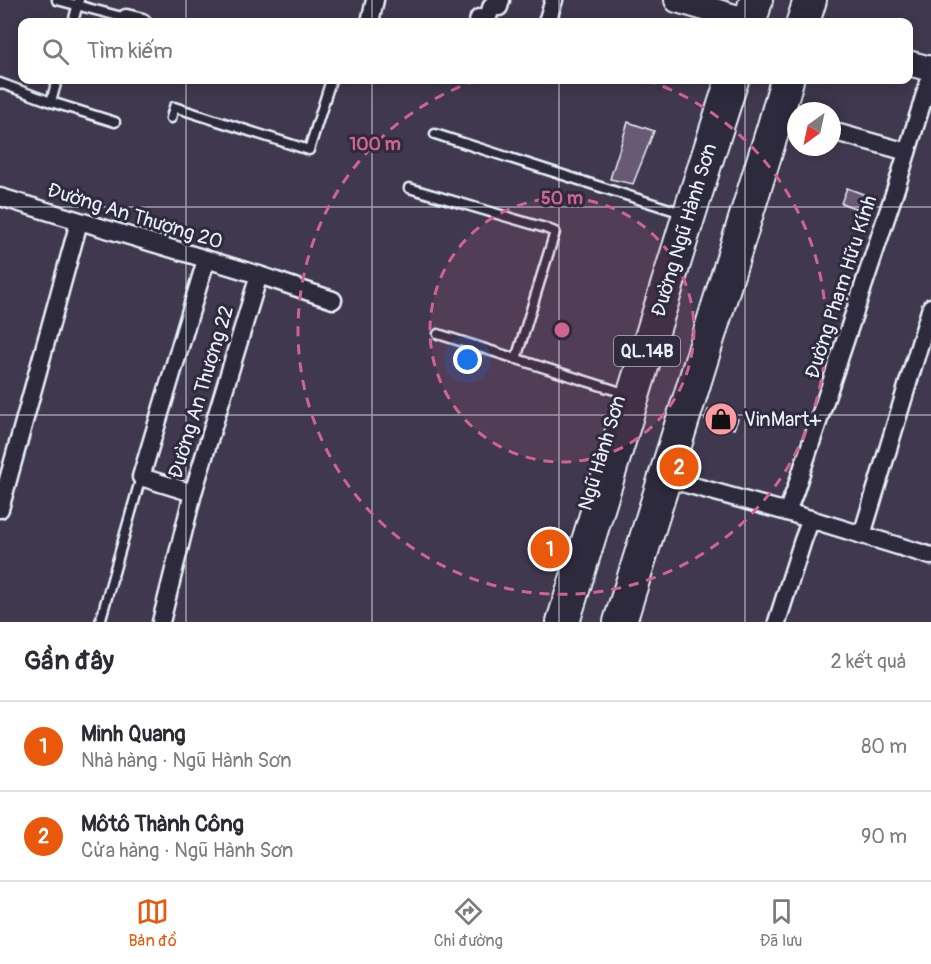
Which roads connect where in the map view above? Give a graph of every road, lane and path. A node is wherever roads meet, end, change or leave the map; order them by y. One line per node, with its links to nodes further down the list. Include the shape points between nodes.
1 (57, 0): 8 (lane)
2 (375, 0): 12 (street)
3 (501, 0): 13 (street, via 499,7 492,5)
4 (554, 0): 14 (street)
5 (677, 0): 9 (main road)
6 (810, 0): 15 (highway)
7 (824, 0): 16 (main road)
8 (78, 3): 10 (lane); 11 (lane)
9 (747, 16)
10 (74, 18)
11 (126, 18)
12 (371, 18)
13 (488, 18)
14 (547, 18)
15 (804, 18)
16 (819, 18)
17 (913, 64): 18 (main road)
18 (931, 69)
19 (931, 74): 32 (street, Đường Phạm Hữu Kính)
20 (0, 83): 27 (lane)
21 (56, 84): 27 (lane)
22 (330, 84): 28 (lane, via 309,150 174,107)
23 (720, 84): 35 (main road)
24 (731, 84): 35 (highway, Đường Ngũ Hành Sơn / QL.14B)
25 (786, 84): 56 (highway, QL.14B)
26 (800, 84): 45 (main road)
27 (51, 102): 29 (lane)
28 (171, 118)
29 (115, 122)
30 (435, 134): 35 (lane)
31 (841, 134): 32 (street)
32 (907, 152): 48 (street, Đường Phạm Hữu Kính)
33 (410, 188): 42 (lane, via 555,232)
34 (0, 197): 36 (street, Đường An Thượng 20)
35 (683, 213): 43 (highway, Đường Ngũ Hành Sơn / QL.14B)
36 (79, 222): 37 (street, Đường An Thượng 20); 47 (street)
37 (206, 260): 38 (street, Đường An Thượng 20); 44 (street, Đường An Thượng 22)
38 (259, 276): 39 (street, Đường An Thượng 20); 46 (street, Đường An Thượng 22)
39 (333, 300)
40 (931, 307): 50 (street)
41 (438, 334): 42 (lane)
42 (516, 359): 43 (lane)
43 (627, 394): 54 (main road, Ngũ Hành Sơn); 55 (highway, Đường Ngũ Hành Sơn / QL.14B)
44 (141, 477): 46 (street, Đường An Thượng 22); 52 (lane)
45 (680, 482): 48 (street); 57 (main road)
46 (193, 493): 53 (street)
47 (0, 509)
48 (787, 512): 49 (street)
49 (811, 519): 50 (street); 58 (street)
50 (862, 536): 51 (street)
51 (931, 556)
52 (100, 622)
53 (161, 622)
54 (550, 622)
55 (562, 622)
56 (620, 622)
57 (635, 622)
58 (777, 622)

